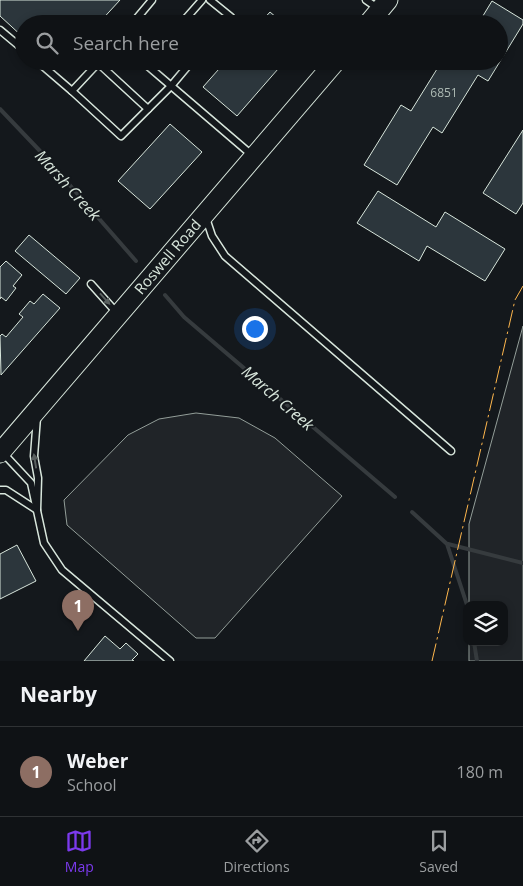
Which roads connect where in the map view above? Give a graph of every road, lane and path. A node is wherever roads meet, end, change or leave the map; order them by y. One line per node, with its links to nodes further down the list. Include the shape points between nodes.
1 (152, 0): 4 (lane)
2 (202, 0): 5 (lane)
3 (210, 0): 6 (lane)
4 (142, 15)
5 (189, 15)
6 (229, 15)
7 (0, 30): 8 (lane)
8 (15, 42)
9 (48, 70): 16 (lane)
10 (92, 70): 16 (lane)
11 (107, 70): 17 (lane)
12 (152, 70): 15 (lane)
13 (184, 70): 15 (lane)
14 (328, 70): 18 (main road, Roswell Road)
15 (171, 86): 17 (lane); 18 (lane)
16 (72, 91): 17 (lane, via 121,136)
17 (148, 109)
18 (254, 157): 19 (main road, Roswell Road)
19 (205, 214): 21 (main road, Roswell Road); 23 (lane, via 212,236 225,256)
20 (91, 284): 21 (lane, one-way to 21)
21 (119, 314): 22 (main road, Roswell Road)
22 (43, 402): 24 (main road, Roswell Road); 26 (lane, one-way to 22, via 38,478 34,451 37,415)
23 (451, 451)
24 (0, 452): 26 (lane, via 31,483)
25 (0, 490): 26 (lane, via 6,490)
26 (37, 510): 27 (lane, via 44,543 62,570)
27 (170, 661)

